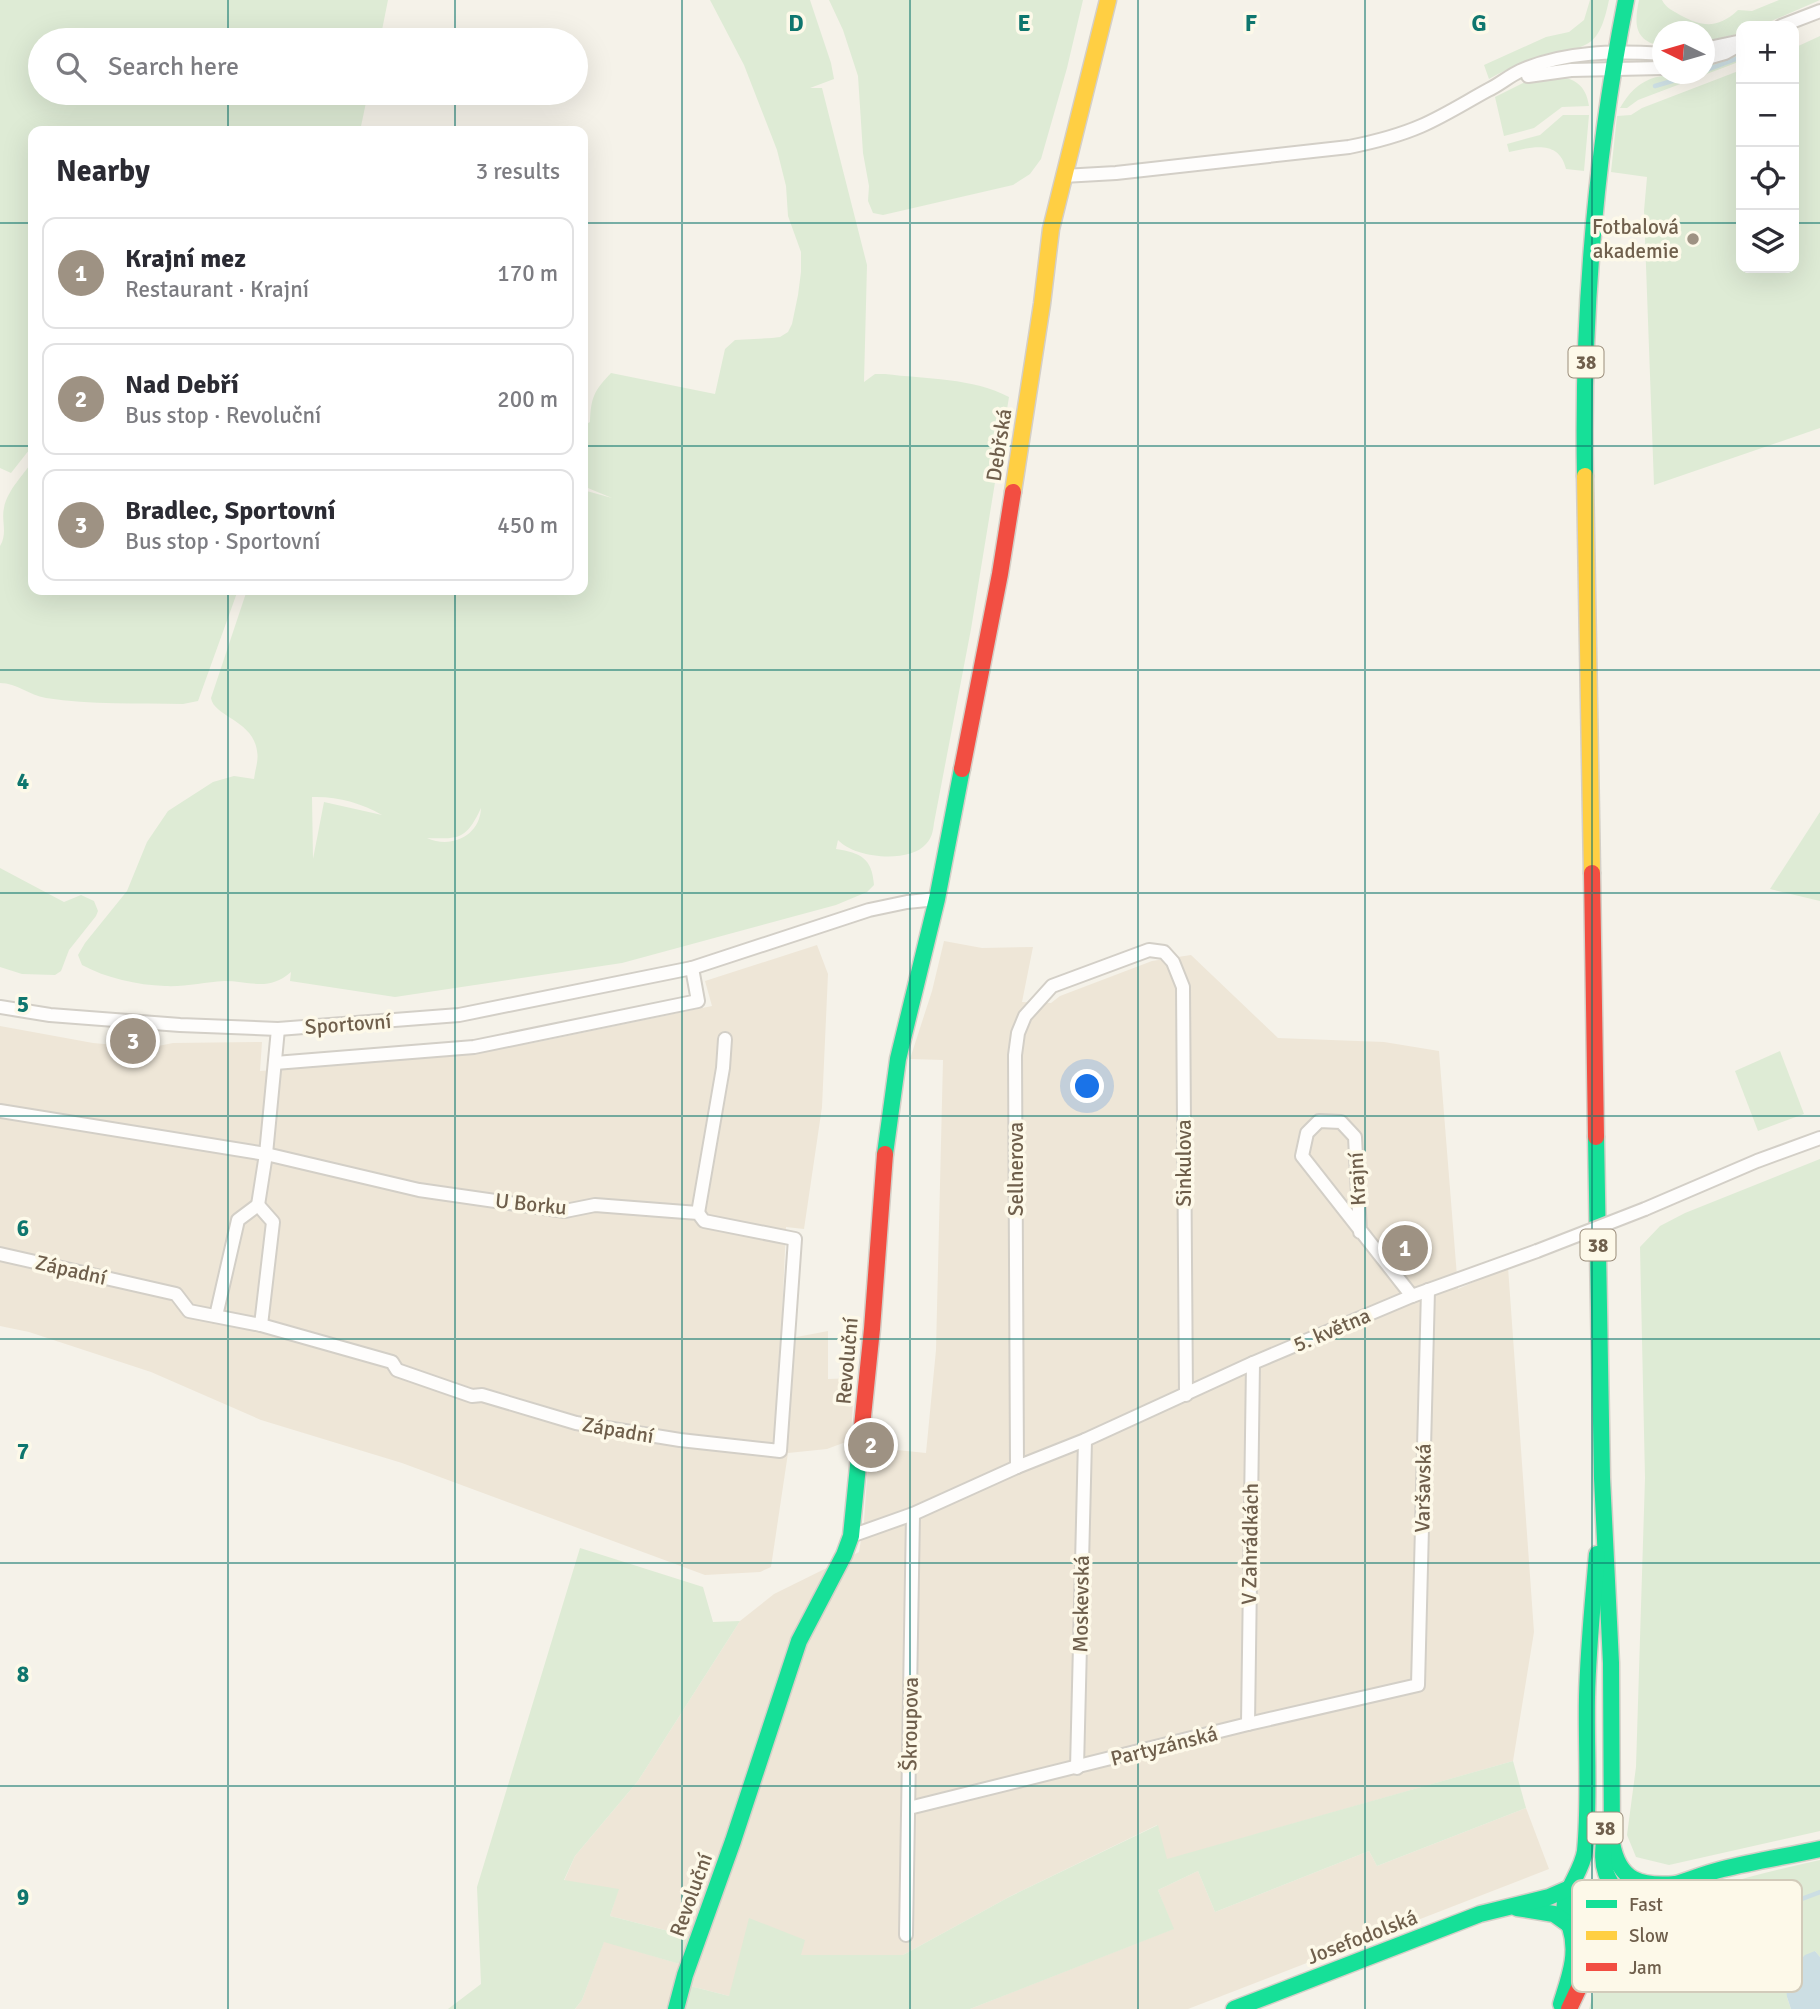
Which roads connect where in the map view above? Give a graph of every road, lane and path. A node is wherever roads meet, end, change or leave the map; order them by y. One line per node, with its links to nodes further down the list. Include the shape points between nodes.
1 (1108, 0): 14 (main road, Debřská)
2 (1626, 0): 8 (main road, 38)
3 (1820, 11): 4 (street)
4 (1794, 21)
5 (1736, 43): 7 (street)
6 (1736, 45): 10 (street)
7 (1715, 47)
8 (1615, 51): 9 (street); 12 (main road, 38); 13 (street, via 1546,63)
9 (1652, 53)
10 (1715, 56)
11 (1652, 69): 12 (street)
12 (1612, 71): 13 (street, via 1546,72); 38 (main road, 38, via 1590,265 1584,417)
13 (1500, 83): 14 (street, via 1422,125 1382,140)
14 (1063, 176): 15 (main road, Debřská, via 1051,229 1000,575)
15 (937, 899): 17 (street, Sportovní, via 869,910); 40 (main road, Revoluční, via 888,1118)
16 (1149, 950): 35 (street, Sinkulova, via 1164,952 1183,987); 37 (street, Sellnerova, via 1052,986 1025,1016 1018,1033)
17 (692, 968): 19 (street, Sportovní, via 459,1015); 21 (street, Sportovní, via 698,1001 474,1047)
18 (0, 1007): 19 (street, Sportovní, via 50,1015)
19 (278, 1029): 21 (street)
20 (724, 1039): 26 (street)
21 (275, 1063): 24 (street)
22 (0, 1111): 24 (street, U Borku)
23 (1820, 1138): 30 (street, 5. května, bridge)
24 (266, 1154): 25 (street); 26 (street, U Borku, via 419,1191 565,1211 595,1205)
25 (258, 1205): 32 (street, via 238,1220); 33 (street, via 273,1222)
26 (698, 1213): 28 (street, U Borku, via 704,1221)
27 (1360, 1232): 27 (street, Krajní, via 1302,1156 1307,1133 1319,1121 1341,1122 1355,1137); 31 (street, Krajní)
28 (796, 1240): 33 (street, Západní, via 780,1451 576,1423 472,1396 397,1370 392,1362)
29 (0, 1254): 32 (street, Západní, via 176,1294 189,1311)
30 (1428, 1290): 31 (street, 5. května); 41 (street, Varšavská)
31 (1412, 1296): 34 (street, 5. května)
32 (216, 1316): 33 (street, Západní)
33 (261, 1325)
34 (1253, 1363): 35 (street, 5. května); 42 (street, V Zahrádkách)
35 (1185, 1395): 36 (street, 5. května)
36 (1085, 1440): 37 (street, 5. května); 44 (street, Moskevská)
37 (1017, 1467): 39 (street, 5. května)
38 (1602, 1478): 43 (main road, 38, via 1610,1616); 47 (main road, 38, via 1589,1659 1586,1838)
39 (913, 1514): 40 (street, 5. května); 45 (street, Škroupova)
40 (851, 1536): 60 (main road, Revoluční, via 799,1641)
41 (1418, 1685): 42 (street, Partyzánská)
42 (1248, 1724): 44 (street, Partyzánská)
43 (1611, 1763): 48 (main road, 38, via 1603,1857); 49 (main road, via 1615,1858)
44 (1077, 1768): 45 (street, Partyzánská)
45 (909, 1808): 57 (street, Škroupova)
46 (1820, 1849): 50 (main road)
47 (1576, 1880)
48 (1610, 1880)
49 (1634, 1880)
50 (1688, 1880)
51 (1572, 1887): 53 (main road, Josefodolská)
52 (1572, 1889): 54 (main road, 38, via 1564,1905)
53 (1507, 1906): 54 (main road, Josefodolská, via 1554,1914); 61 (main road, Josefodolská)
54 (1569, 1925): 55 (main road); 56 (main road, 38)
55 (1572, 1928)
56 (1572, 1934)
57 (906, 1935)
58 (1572, 1959): 62 (main road, 38)
59 (1577, 1992): 63 (main road, 38)
60 (676, 2009)
61 (1234, 2009)
62 (1560, 2009)
63 (1569, 2009)

